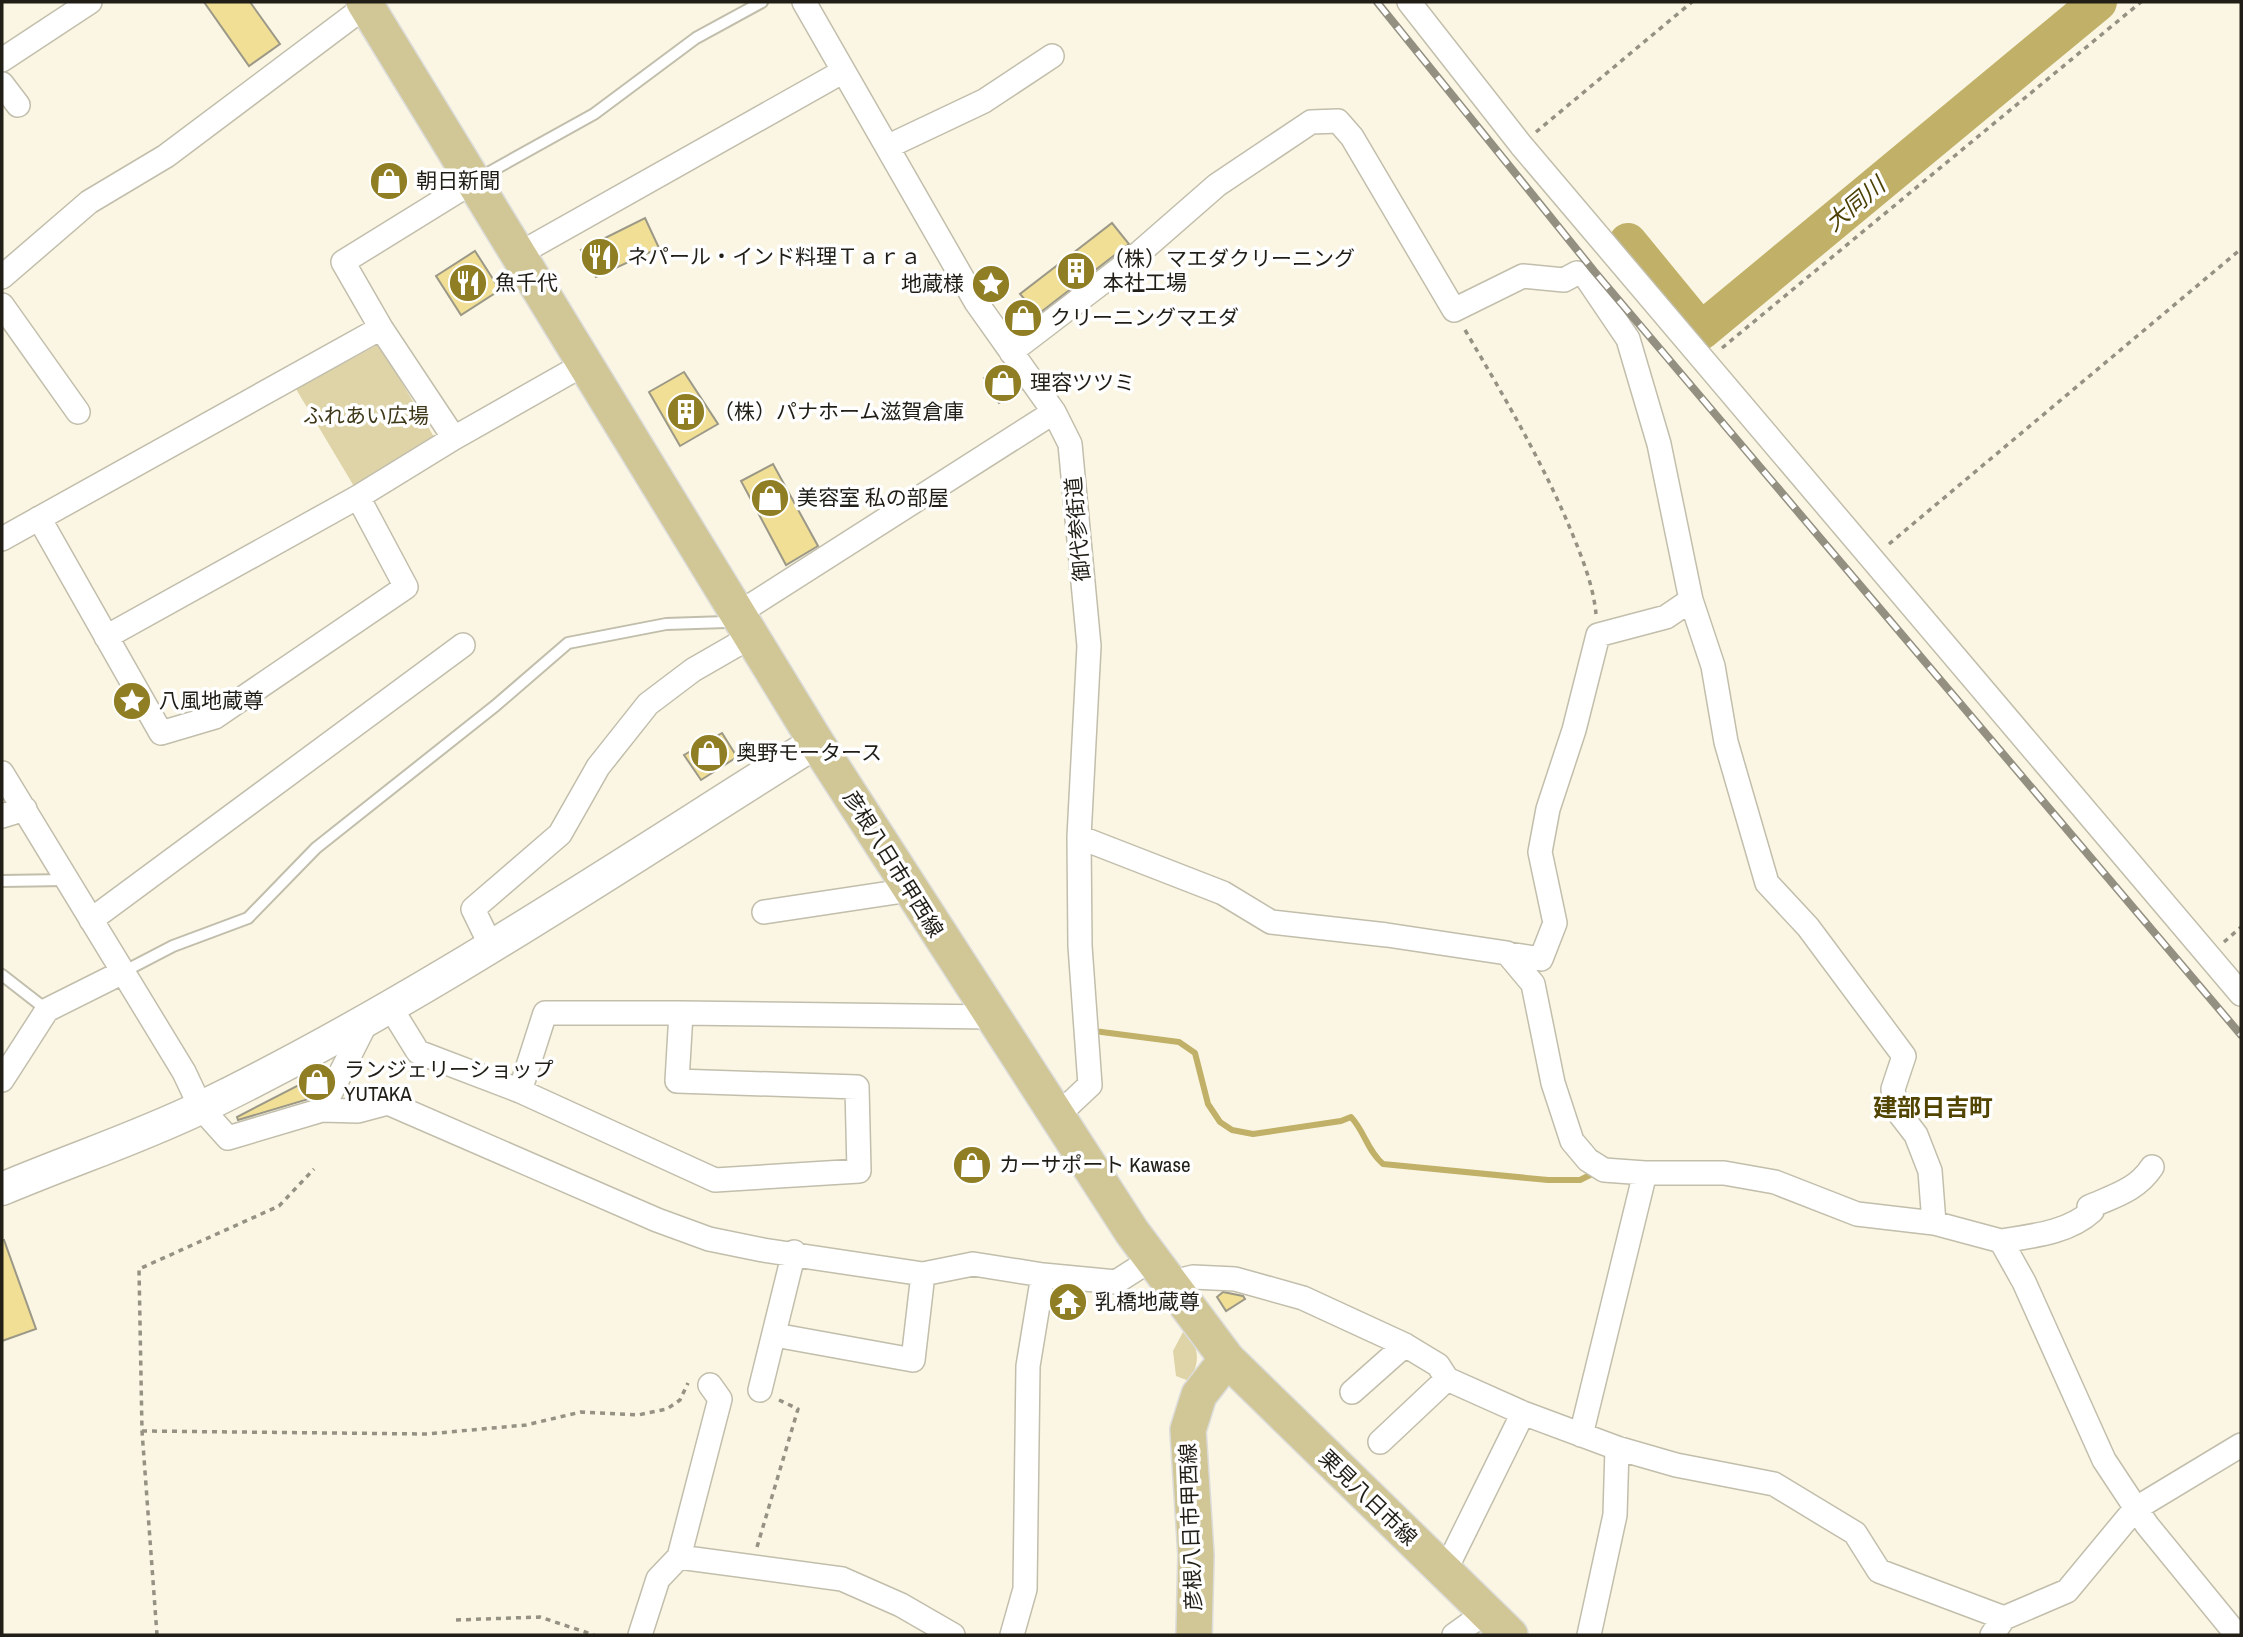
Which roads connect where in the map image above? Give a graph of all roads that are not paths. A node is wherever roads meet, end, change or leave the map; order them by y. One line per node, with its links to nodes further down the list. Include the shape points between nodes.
1 (90, 2): 7 (street)
2 (762, 2): 12 (lane, via 696,38 594,114)
3 (804, 2): 8 (street, 御代参街道)
4 (1409, 2): 43 (street, via 1521,145)
5 (367, 3): 12 (main road, 彦根八日市甲西線); 14 (street, via 166,156 89,202)
6 (1052, 57): 11 (street, via 984,101)
7 (2, 60)
8 (842, 72): 11 (street, 御代参街道); 13 (street)
9 (2, 83): 10 (street)
10 (18, 104)
11 (890, 146): 17 (street, 御代参街道, via 976,302)
12 (474, 181): 13 (main road, 彦根八日市甲西線); 16 (street, via 342,261)
13 (517, 255): 18 (main road, 彦根八日市甲西線)
14 (2, 277)
15 (2, 305): 19 (street)
16 (381, 328): 21 (street); 23 (street)
17 (1011, 352): 20 (street, 御代参街道); 25 (street, via 1130,261 1217,185 1311,122 1338,121 1352,137 1454,310 1523,276 1564,280 1577,273 1586,277 1628,339 1659,444)
18 (586, 363): 21 (street); 26 (main road, 彦根八日市甲西線)
19 (78, 412)
20 (1054, 412): 26 (street); 33 (street, 御代参街道, via 1070,444 1089,646)
21 (454, 438): 22 (street)
22 (358, 498): 27 (street); 27 (street, via 406,587 215,717 161,733)
23 (39, 517): 24 (street); 27 (street)
24 (2, 539)
25 (1691, 600): 40 (street, via 1667,617 1598,635 1539,852 1555,923 1541,959); 56 (street, via 1713,666 1726,742 1767,883 1808,927 1904,1056 1894,1089 1896,1108 1916,1135 1930,1171)
26 (745, 624): 29 (main road, 彦根八日市甲西線); 39 (street, via 648,704 598,767 560,834 473,909); 41 (lane, via 666,624 568,643 316,848 248,918 173,946)
27 (106, 637)
28 (463, 645): 38 (street)
29 (816, 742): 36 (main road, 彦根八日市甲西線); 39 (street)
30 (2, 773): 31 (street)
31 (25, 809): 32 (street); 34 (street)
32 (2, 816)
33 (1079, 837): 40 (street, via 1223,893 1271,922 1387,934); 52 (street, 御代参街道, via 1080,946 1090,1085)
34 (69, 880): 35 (lane); 38 (street)
35 (2, 881)
36 (910, 890): 37 (street); 47 (main road, 彦根八日市甲西線)
37 (764, 912)
38 (91, 920): 41 (street)
39 (491, 946): 45 (street)
40 (1508, 954): 54 (street, via 1533,984 1553,1083 1572,1141 1604,1170)
41 (123, 972): 44 (street); 50 (street)
42 (2, 975): 44 (lane)
43 (2241, 994)
44 (47, 1010): 48 (street)
45 (379, 1011): 49 (street, via 418,1052); 50 (street); 51 (street)
46 (681, 1013): 47 (street); 49 (street, via 545,1013); 49 (street, via 677,1081 858,1087 859,1171 715,1180)
47 (991, 1017): 52 (main road, 彦根八日市甲西線)
48 (2, 1080)
49 (520, 1091)
50 (201, 1108): 51 (street, via 228,1138); 55 (street)
51 (322, 1110): 58 (street, via 358,1111 388,1102 683,1229 736,1244)
52 (1057, 1116): 59 (main road, 彦根八日市甲西線)
53 (2152, 1167): 57 (street, via 2132,1189 2090,1207 2092,1211 2067,1228)
54 (1645, 1174): 56 (street, via 1724,1173 1775,1182 1857,1214); 70 (street)
55 (2, 1189)
56 (1934, 1223): 57 (street)
57 (2001, 1241): 74 (street, via 2104,1460)
58 (794, 1252): 60 (street); 62 (street)
59 (1161, 1271): 61 (street, via 1116,1282); 63 (street, via 1235,1279 1303,1298); 64 (main road, 彦根八日市甲西線)
60 (923, 1274): 61 (street, via 973,1264); 62 (street, via 913,1360)
61 (1043, 1275): 81 (street, via 1028,1366 1024,1588)
62 (775, 1335): 67 (street)
63 (1405, 1345): 65 (street, via 1438,1365); 68 (street)
64 (1227, 1359): 76 (main road, 栗見八日市線); 82 (main road, 彦根八日市甲西線, via 1199,1395 1188,1430 1195,1530)
65 (1447, 1379): 69 (street); 71 (street)
66 (710, 1385): 75 (street, via 720,1399)
67 (760, 1390)
68 (1352, 1392)
69 (1523, 1413): 70 (street); 76 (street)
70 (1581, 1435): 73 (street)
71 (1380, 1442)
72 (2241, 1445): 74 (street)
73 (1617, 1448): 78 (street, via 1774,1485 1855,1533 1879,1571); 84 (street, via 1615,1516)
74 (2136, 1509): 78 (street, via 2067,1591); 85 (street)
75 (679, 1557): 79 (street, via 658,1579); 80 (street, via 842,1579)
76 (1445, 1571): 77 (main road, 栗見八日市線)
77 (1498, 1624): 83 (street)
78 (1998, 1627)
79 (640, 1635)
80 (953, 1635)
81 (1012, 1635)
82 (1194, 1635)
83 (1454, 1635)
84 (1589, 1635)
85 (2237, 1635)

